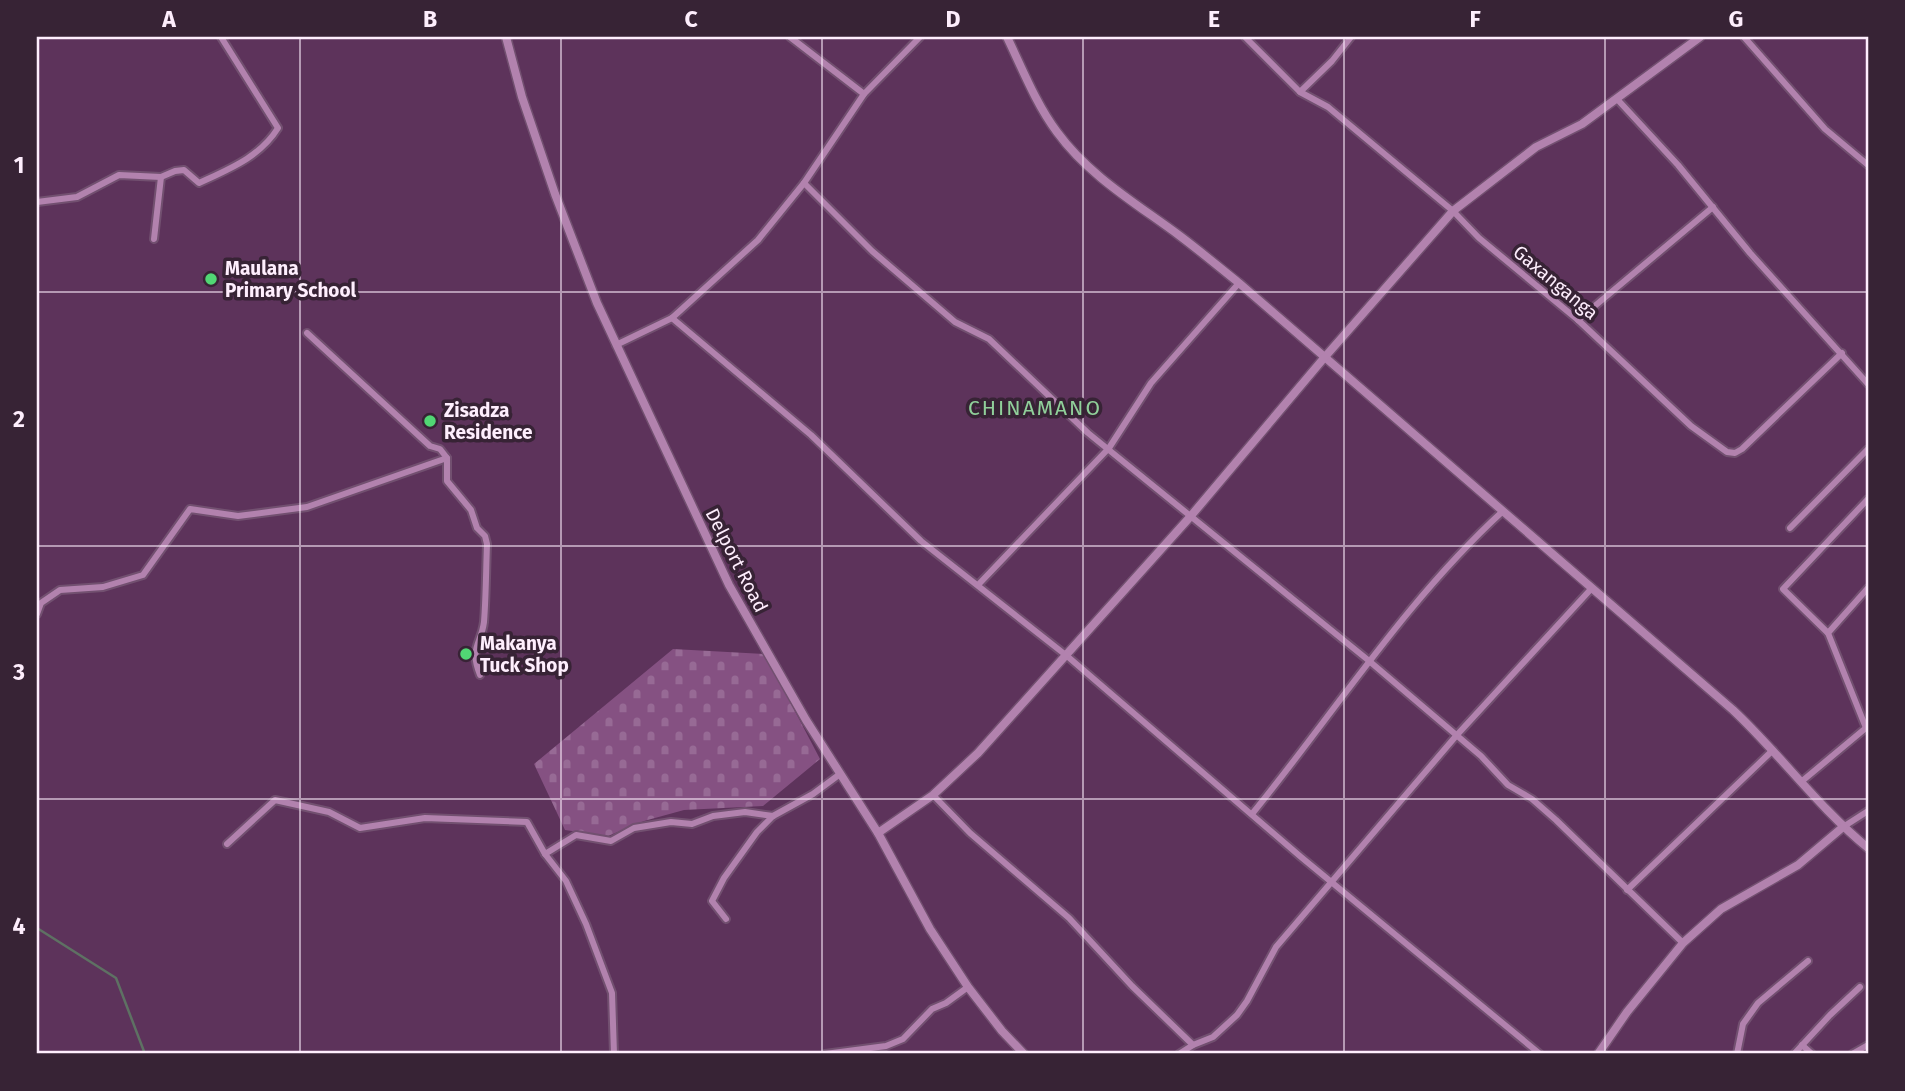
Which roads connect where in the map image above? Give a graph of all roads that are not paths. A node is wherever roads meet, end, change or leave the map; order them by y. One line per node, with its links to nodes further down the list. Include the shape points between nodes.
1 (221, 37): 16 (street, via 278,128 252,157 199,183 184,170)
2 (506, 37): 26 (street, Delport Road, via 555,194)
3 (790, 37): 13 (street)
4 (920, 37): 13 (street)
5 (1007, 37): 22 (street, via 1056,131 1078,157)
6 (1245, 37): 12 (street, Gaxanganga)
7 (1351, 37): 12 (street)
8 (1683, 37): 11 (street)
9 (1700, 37): 11 (street)
10 (1744, 37): 15 (street, via 1825,129)
11 (1693, 44): 14 (street)
12 (1300, 92): 20 (street, Gaxanganga, via 1328,107)
13 (864, 94): 17 (street)
14 (1617, 99): 19 (street); 20 (street, via 1582,124 1536,147)
15 (1868, 165)
16 (161, 177): 18 (street, via 118,175 77,197); 21 (street)
17 (804, 183): 23 (street, via 758,240); 30 (street, via 872,251 955,322 989,339)
18 (37, 202)
19 (1713, 207): 24 (street); 27 (street)
20 (1453, 211): 24 (street, Gaxanganga); 28 (street)
21 (154, 239)
22 (1239, 283): 28 (street); 30 (street, via 1152,383)
23 (672, 318): 26 (street); 37 (street, via 811,435 921,541)
24 (1578, 320): 27 (street, Gaxanganga, via 1691,426 1735,453)
25 (307, 333): 32 (street)
26 (616, 345): 48 (street, Delport Road, via 729,585)
27 (1842, 353): 29 (street)
28 (1324, 358): 34 (street); 35 (street)
29 (1868, 384)
30 (1109, 448): 35 (street); 37 (street)
31 (1868, 449): 36 (street)
32 (447, 458): 40 (street, via 307,507 238,516 190,509 143,575 103,587 60,590 41,603); 44 (street, via 447,481 471,510 487,544 483,627 476,643)
33 (1868, 499): 41 (street, via 1783,589)
34 (1503, 511): 39 (street); 43 (street)
35 (1190, 517): 42 (street); 43 (street)
36 (1790, 528)
37 (978, 585): 42 (street)
38 (1868, 588): 41 (street)
39 (1591, 589): 46 (street); 47 (street)
40 (37, 614)
41 (1828, 634): 45 (street)
42 (1067, 656): 50 (street); 52 (street)
43 (1368, 660): 46 (street); 52 (street)
44 (481, 675)
45 (1867, 727): 49 (street)
46 (1456, 736): 59 (street); 60 (street, via 1508,785 1556,820)
47 (1773, 750): 49 (street); 60 (street)
48 (840, 774): 53 (street); 55 (street, Delport Road)
49 (1801, 782): 54 (street)
50 (933, 795): 55 (street); 66 (street, via 1069,918)
51 (1868, 811): 54 (street)
52 (1252, 814): 59 (street)
53 (773, 816): 58 (street, via 745,812 692,824 671,822 634,828 611,841 576,835); 61 (street, via 757,832 712,901)
54 (1843, 827): 57 (street); 62 (street, via 1798,865 1721,909)
55 (877, 833): 64 (street, Delport Road)
56 (227, 844): 58 (street, via 275,800 329,812 360,828 425,818 527,822)
57 (1868, 848)
58 (545, 854): 69 (street, via 566,881 612,993)
59 (1331, 882): 66 (street, via 1276,947 1237,1015 1213,1037); 73 (street)
60 (1627, 890): 62 (street)
61 (726, 919)
62 (1683, 943): 74 (street)
63 (1808, 961): 75 (street, via 1758,1003 1743,1024)
64 (968, 987): 70 (street, via 932,1009 903,1039 886,1046); 71 (street, Delport Road)
65 (1860, 987): 67 (street)
66 (1193, 1045): 72 (street)
67 (1802, 1045): 76 (street); 77 (street)
68 (1868, 1045): 78 (street)
69 (614, 1054)
70 (825, 1054)
71 (1024, 1054)
72 (1179, 1054)
73 (1540, 1054)
74 (1598, 1054)
75 (1737, 1054)
76 (1794, 1054)
77 (1812, 1054)
78 (1852, 1054)

